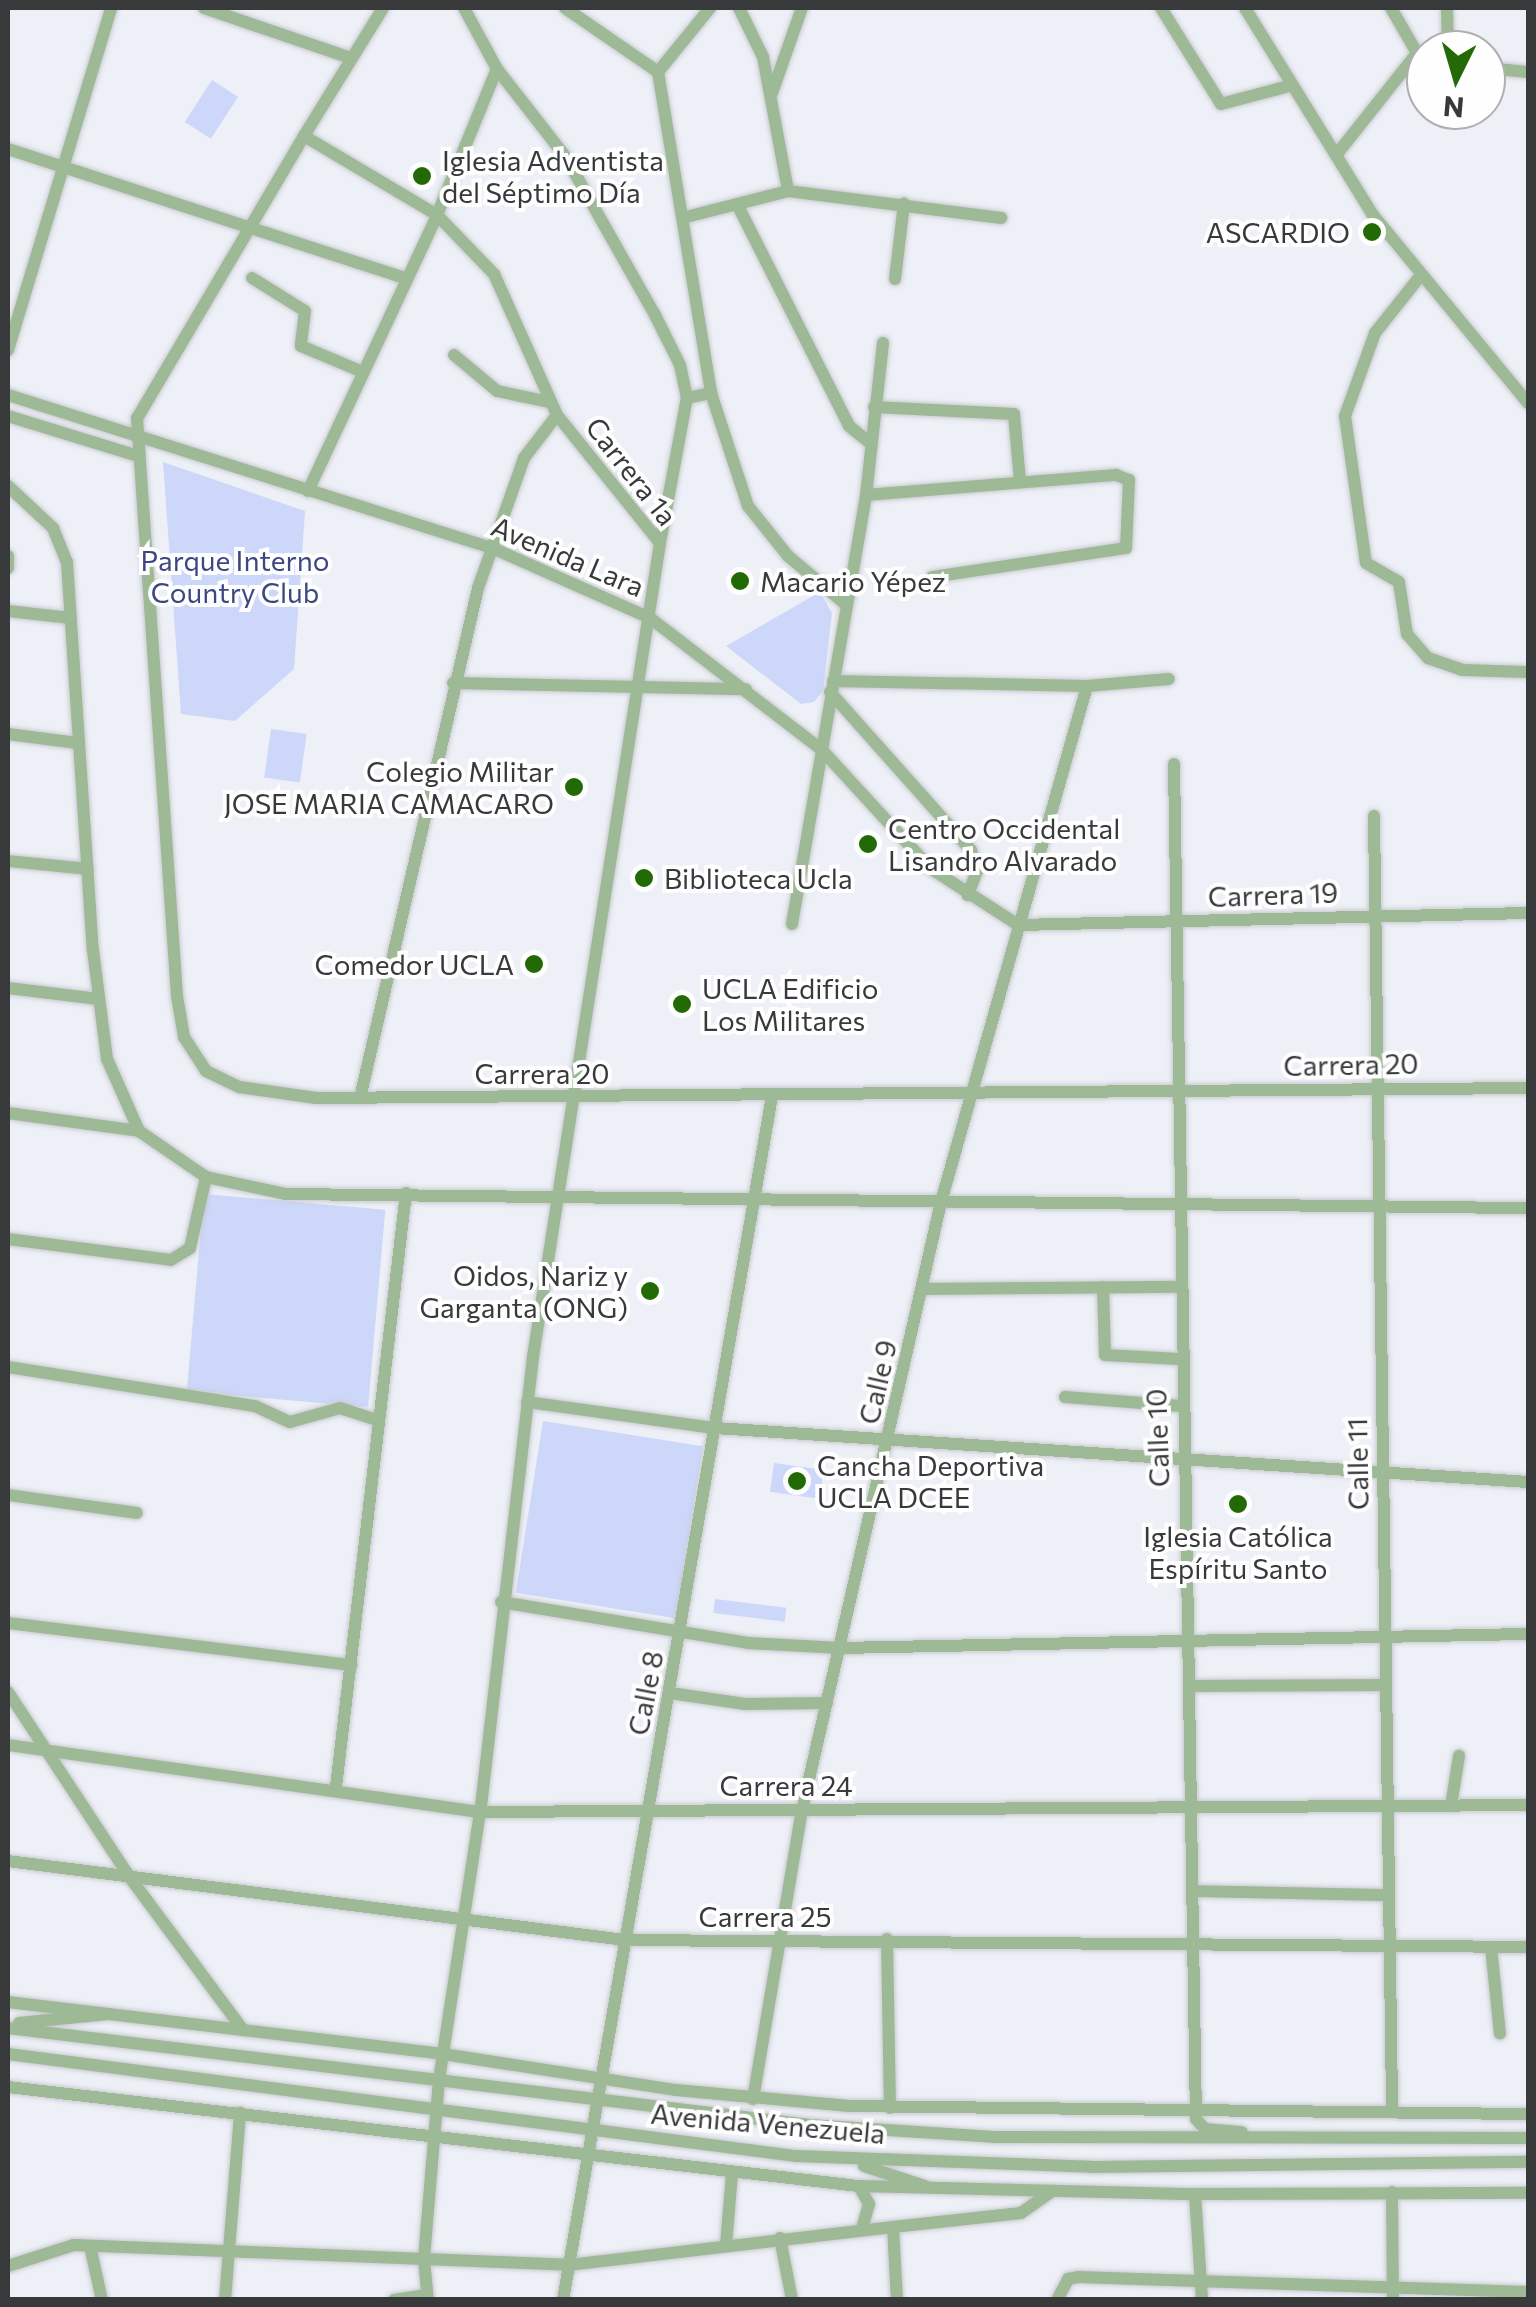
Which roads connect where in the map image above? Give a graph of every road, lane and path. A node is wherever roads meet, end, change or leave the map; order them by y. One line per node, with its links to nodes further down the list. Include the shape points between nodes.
1 (111, 8): 23 (street)
2 (204, 8): 12 (street)
3 (383, 8): 14 (street)
4 (464, 8): 15 (street)
5 (564, 8): 17 (street)
6 (710, 8): 17 (street)
7 (739, 8): 19 (street)
8 (802, 8): 19 (street)
9 (1160, 8): 18 (street, via 1221,104)
10 (1245, 8): 18 (street)
11 (1390, 8): 13 (street)
12 (220, 10): 14 (street)
13 (1406, 30)
14 (351, 58): 20 (street)
15 (497, 68): 27 (street); 41 (street, via 564,156 680,365)
16 (1406, 71): 22 (street)
17 (658, 72): 28 (street)
18 (1292, 86): 22 (street)
19 (772, 93): 24 (street)
20 (304, 136): 27 (street, Carrera 1a); 30 (street)
21 (8, 149): 23 (street)
22 (1337, 154): 31 (street, via 1373,216)
23 (62, 165): 30 (street); 36 (street)
24 (788, 191): 25 (street); 26 (street)
25 (904, 204): 29 (street); 34 (street)
26 (738, 206): 28 (street); 48 (street, via 848,426)
27 (437, 215): 33 (street); 42 (street, Carrera 1a, via 494,274)
28 (686, 217): 39 (street)
29 (1001, 218)
30 (251, 228): 33 (street); 47 (street, via 137,418)
31 (1421, 275): 43 (street); 63 (street, via 1375,333 1345,416 1366,563 1398,582 1407,634 1428,658 1462,670)
32 (252, 278): 38 (street, via 305,310 300,346)
33 (406, 278): 38 (street)
34 (895, 279)
35 (882, 344): 44 (street)
36 (8, 350)
37 (454, 355): 42 (street, via 497,390)
38 (363, 372): 52 (street)
39 (712, 393): 41 (street); 59 (street, via 748,506 788,556)
40 (8, 394): 47 (street, Avenida Lara)
41 (687, 398): 54 (street)
42 (549, 402): 45 (street, Carrera 1a)
43 (1528, 402)
44 (874, 407): 48 (street); 50 (street, via 1014,414)
45 (556, 415): 54 (street, Carrera 1a); 55 (street, via 524,458)
46 (8, 416): 49 (street)
47 (137, 433): 49 (street, Carrera 20); 52 (street, Avenida Lara)
48 (869, 442): 53 (street)
49 (138, 456): 90 (street, Carrera 20, via 184,1037 206,1072 239,1087 283,1097)
50 (1020, 481): 53 (street); 58 (street, via 1124,475 1130,541 1118,549)
51 (8, 486): 61 (street, via 53,528 67,562)
52 (308, 490): 55 (street, Avenida Lara)
53 (866, 494): 59 (street)
54 (660, 543): 62 (street, Carrera 1a)
55 (492, 548): 62 (street, Avenida Lara); 65 (street)
56 (8, 556): 57 (street)
57 (8, 568)
58 (932, 577)
59 (843, 602): 68 (street)
60 (8, 611): 61 (street)
61 (72, 618): 71 (street)
62 (650, 618): 66 (street, Carrera 1a); 69 (street, Avenida Lara)
63 (1528, 672)
64 (1169, 679): 67 (street)
65 (453, 683): 66 (street); 90 (street)
66 (637, 686): 69 (street); 91 (street, Carrera 1a)
67 (1087, 686): 68 (street); 82 (street, Calle 9)
68 (832, 687): 72 (street); 77 (street, via 971,850 977,871)
69 (749, 689): 72 (street, Avenida Lara)
70 (8, 734): 71 (street)
71 (77, 743): 76 (street)
72 (822, 750): 77 (street, Avenida Lara, via 930,868); 81 (street)
73 (1174, 764): 80 (street, Calle 10)
74 (1374, 816): 79 (street, Calle 11)
75 (8, 861): 76 (street)
76 (88, 869): 84 (street)
77 (968, 895): 82 (street, Avenida Lara)
78 (1528, 914): 79 (street, Carrera 19)
79 (1373, 916): 80 (street, Carrera 19); 85 (street, Calle 11)
80 (1178, 922): 82 (street, Carrera 19); 87 (street, Calle 10)
81 (792, 924)
82 (1018, 925): 88 (street, Calle 9)
83 (8, 988): 84 (street)
84 (98, 999): 93 (street, via 113,1078)
85 (1378, 1088): 86 (street, Carrera 20); 87 (street, Carrera 20); 101 (street, Calle 11)
86 (1528, 1088)
87 (1174, 1091): 88 (street, Carrera 20); 99 (street, Calle 10)
88 (970, 1094): 89 (street, Carrera 20); 98 (street, Calle 9)
89 (772, 1096): 91 (street, Carrera 20); 97 (street, Calle 8)
90 (360, 1098): 91 (street, Carrera 20)
91 (572, 1098): 96 (street, Carrera 1a)
92 (8, 1113): 93 (street)
93 (139, 1130): 94 (street)
94 (206, 1177): 95 (street, via 285,1194); 102 (street, via 190,1248 172,1260)
95 (406, 1193): 96 (street); 111 (street)
96 (556, 1195): 97 (street); 109 (street, Carrera 1a)
97 (758, 1197): 98 (street); 112 (street, Calle 8)
98 (940, 1202): 99 (street); 105 (street, Calle 9)
99 (1177, 1206): 101 (street); 104 (street, Calle 10)
100 (1528, 1208): 101 (street)
101 (1378, 1209): 115 (street, Calle 11)
102 (8, 1239)
103 (1103, 1287): 104 (street); 105 (street); 106 (street, via 1105,1355)
104 (1178, 1287): 106 (street, Calle 10)
105 (924, 1289): 113 (street, Calle 9)
106 (1179, 1360): 110 (street, Calle 10)
107 (8, 1367): 111 (street, via 255,1406 290,1422 340,1408)
108 (1065, 1397): 110 (street)
109 (527, 1402): 112 (street); 119 (street, Carrera 1a)
110 (1181, 1406): 114 (street, Calle 10)
111 (378, 1420): 126 (street)
112 (716, 1428): 113 (street); 121 (street, Calle 8)
113 (890, 1439): 114 (street); 125 (street, Calle 9)
114 (1184, 1460): 115 (street); 124 (street, Calle 10)
115 (1384, 1472): 116 (street); 122 (street, Calle 11)
116 (1528, 1482)
117 (8, 1495): 118 (street)
118 (137, 1512)
119 (500, 1602): 121 (street); 141 (street, Carrera 1a)
120 (8, 1623): 126 (street)
121 (682, 1632): 125 (street); 130 (street, Calle 8)
122 (1383, 1634): 123 (street); 124 (street); 127 (street, Calle 11)
123 (1528, 1634)
124 (1186, 1639): 125 (street); 128 (street, Calle 10)
125 (840, 1648): 131 (street, Calle 9)
126 (351, 1665): 135 (street)
127 (1385, 1685): 128 (street); 137 (street, Calle 11)
128 (1188, 1686): 139 (street, Calle 10)
129 (8, 1692): 133 (street)
130 (670, 1693): 131 (street, via 745,1704); 142 (street, Calle 8)
131 (828, 1702): 140 (street, Calle 9)
132 (8, 1746): 133 (street, Carrera 24)
133 (48, 1752): 135 (street, Carrera 24); 144 (street)
134 (1459, 1756): 138 (street)
135 (336, 1787): 141 (street, Carrera 24)
136 (1528, 1805): 138 (street, Carrera 24)
137 (1387, 1806): 138 (street, Carrera 24); 139 (street, Carrera 24); 146 (street, Calle 11)
138 (1451, 1806)
139 (1191, 1808): 140 (street, Carrera 24); 145 (street, Calle 10)
140 (802, 1810): 142 (street, Carrera 24); 150 (street, Calle 9)
141 (480, 1812): 142 (street, Carrera 24); 147 (street, Carrera 1a)
142 (648, 1812): 148 (street, Calle 8)
143 (8, 1861): 144 (street, Carrera 25)
144 (128, 1875): 147 (street, Carrera 25); 158 (street)
145 (1192, 1891): 146 (street); 151 (street, Calle 10)
146 (1388, 1896): 152 (street, Calle 11)
147 (464, 1917): 148 (street, Carrera 25); 161 (street, Carrera 1a)
148 (625, 1940): 150 (street, Carrera 25); 163 (street, Calle 8)
149 (887, 1940): 150 (street, Carrera 25); 151 (street, Carrera 25); 168 (street)
150 (780, 1942): 165 (street, Calle 9)
151 (1192, 1943): 152 (street, Carrera 25); 169 (street, Calle 10)
152 (1388, 1946): 153 (street, Carrera 25); 170 (street, Calle 11)
153 (1491, 1947): 154 (street, Carrera 25); 159 (street)
154 (1528, 1947)
155 (8, 2002): 156 (street, Avenida Venezuela)
156 (115, 2012): 157 (street, via 93,2020); 158 (street, Avenida Venezuela)
157 (8, 2026): 162 (street, Avenida Venezuela)
158 (243, 2030): 161 (street, Avenida Venezuela)
159 (1500, 2034)
160 (8, 2054): 167 (street, Avenida Venezuela)
161 (442, 2054): 162 (street, Carrera 1a); 163 (street, Avenida Venezuela)
162 (439, 2080): 166 (street, Avenida Venezuela); 167 (street, Carrera 1a)
163 (601, 2080): 165 (street, Avenida Venezuela); 166 (street, Calle 8)
164 (8, 2087): 171 (street, Avenida Venezuela)
165 (753, 2099): 168 (street, Avenida Venezuela)
166 (600, 2101): 173 (street, Calle 8); 175 (street, Avenida Venezuela, via 994,2137)
167 (438, 2106): 173 (street, Avenida Venezuela); 174 (street, Carrera 1a)
168 (890, 2108): 169 (street, Avenida Venezuela)
169 (1196, 2112): 170 (street, Avenida Venezuela); 175 (street, via 1205,2129)
170 (1392, 2112): 172 (street, Avenida Venezuela)
171 (240, 2113): 174 (street, Avenida Venezuela); 192 (street)
172 (1528, 2114)
173 (598, 2130): 177 (street, Calle 8); 178 (street, Avenida Venezuela)
174 (434, 2136): 177 (street, Avenida Venezuela); 193 (street, Carrera 1a)
175 (1260, 2138): 176 (street, Avenida Venezuela)
176 (1528, 2138)
177 (590, 2158): 180 (street, Avenida Venezuela); 194 (street, Calle 8)
178 (833, 2158): 179 (street, Avenida Venezuela, via 1091,2168); 182 (street)
179 (1528, 2162)
180 (732, 2174): 181 (street, Avenida Venezuela); 190 (street)
181 (859, 2186): 182 (street, Avenida Venezuela); 188 (street, via 869,2204)
182 (928, 2188): 183 (street, Avenida Venezuela)
183 (1052, 2191): 186 (street, Avenida Venezuela); 187 (street, via 1021,2213)
184 (1392, 2192): 185 (street, Avenida Venezuela); 186 (street, Avenida Venezuela); 198 (street)
185 (1528, 2193)
186 (1195, 2194): 196 (street)
187 (888, 2227): 188 (street); 206 (street)
188 (862, 2228): 189 (street)
189 (780, 2238): 190 (street); 205 (street)
190 (726, 2245): 194 (street)
191 (90, 2246): 192 (street); 195 (street, via 61,2245); 201 (street)
192 (226, 2254): 193 (street); 202 (street)
193 (424, 2260): 194 (street); 200 (street, Carrera 1a)
194 (569, 2265): 204 (street, Calle 8)
195 (8, 2266)
196 (1202, 2280): 198 (street); 199 (street, via 1078,2277); 207 (street)
197 (1528, 2292): 198 (street)
198 (1392, 2294)
199 (1062, 2295)
200 (428, 2297): 203 (street)
201 (102, 2300)
202 (225, 2300)
203 (394, 2300)
204 (563, 2300)
205 (792, 2300)
206 (897, 2300)
207 (1202, 2300)

